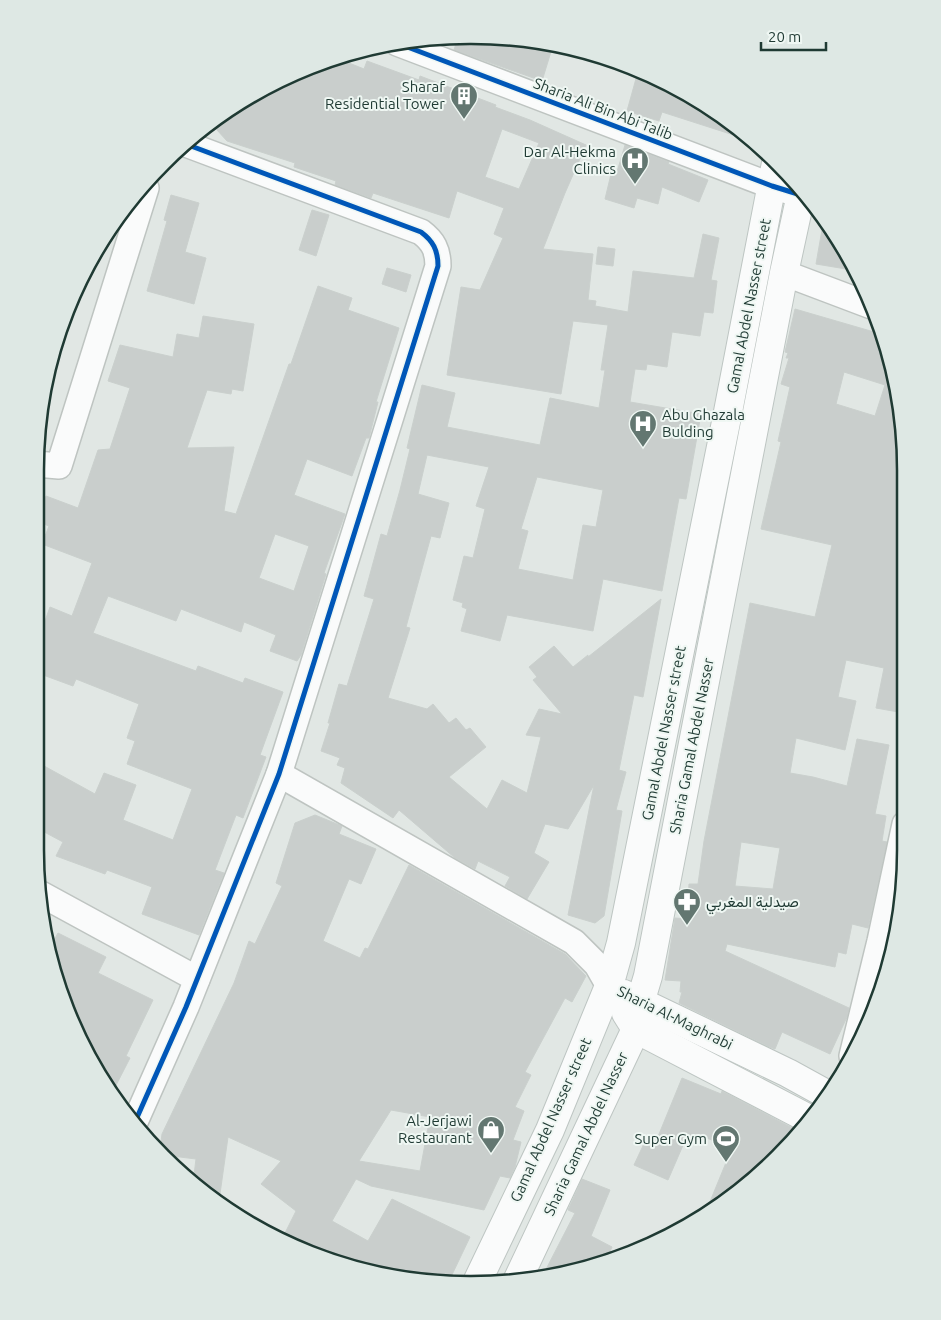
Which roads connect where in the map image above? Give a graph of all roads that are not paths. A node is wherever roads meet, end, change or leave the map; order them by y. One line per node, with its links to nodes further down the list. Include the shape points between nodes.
1 (430, 46): 3 (street, Sharia Ali Bin Abi Talib, via 453,65)
2 (192, 147): 9 (street, via 421,232 435,246 438,256 438,266)
3 (774, 174): 13 (main road, Gamal Abdel Nasser street)
4 (143, 198): 8 (street, via 59,466)
5 (799, 199): 6 (main road, Sharia Gamal Abdel Nasser)
6 (784, 273): 7 (street); 14 (main road, Sharia Gamal Abdel Nasser)
7 (863, 303)
8 (44, 465)
9 (279, 774): 12 (street); 13 (street, via 574,942 597,965)
10 (896, 864): 15 (street)
11 (46, 897): 12 (street)
12 (197, 979): 17 (street)
13 (610, 986): 14 (main road, Sharia Al-Maghrabi); 20 (main road, Gamal Abdel Nasser street, via 550,1130)
14 (638, 1016): 16 (main road, Sharia Al-Maghrabi, via 659,1010); 18 (main road, Sharia Al-Maghrabi); 19 (main road, Sharia Gamal Abdel Nasser)
15 (860, 1024)
16 (822, 1092)
17 (138, 1116)
18 (804, 1116)
19 (521, 1273)
20 (480, 1276)

